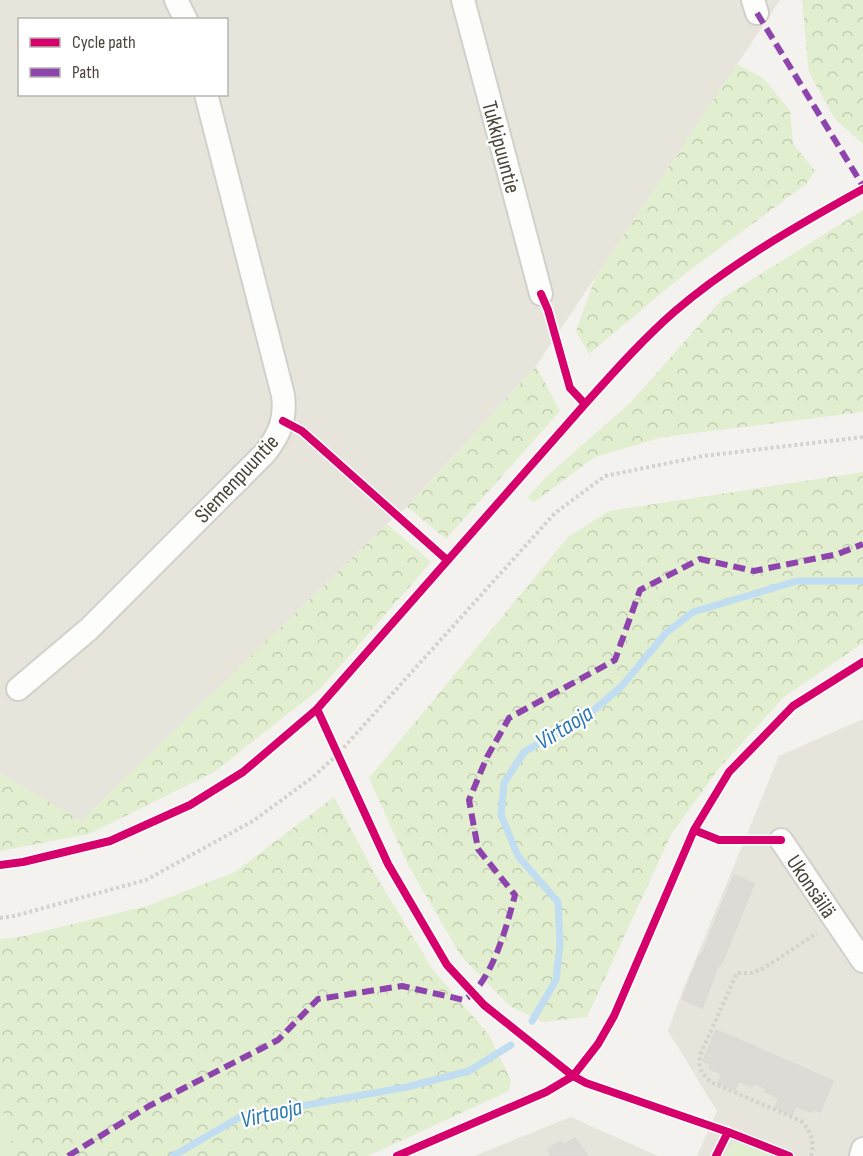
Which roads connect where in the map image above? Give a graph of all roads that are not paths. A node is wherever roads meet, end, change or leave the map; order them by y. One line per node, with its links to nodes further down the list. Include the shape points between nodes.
1 (176, 0): 3 (street)
2 (463, 0): 5 (street, Tukkipuuntie)
3 (185, 18)
4 (207, 96): 6 (street, Siemenpuuntie, via 283,395 280,432 265,453 89,629)
5 (541, 294)
6 (18, 689)
7 (781, 840): 8 (street, Ukonsäilä)
8 (863, 962)
9 (863, 1149): 10 (street)
10 (861, 1156)

